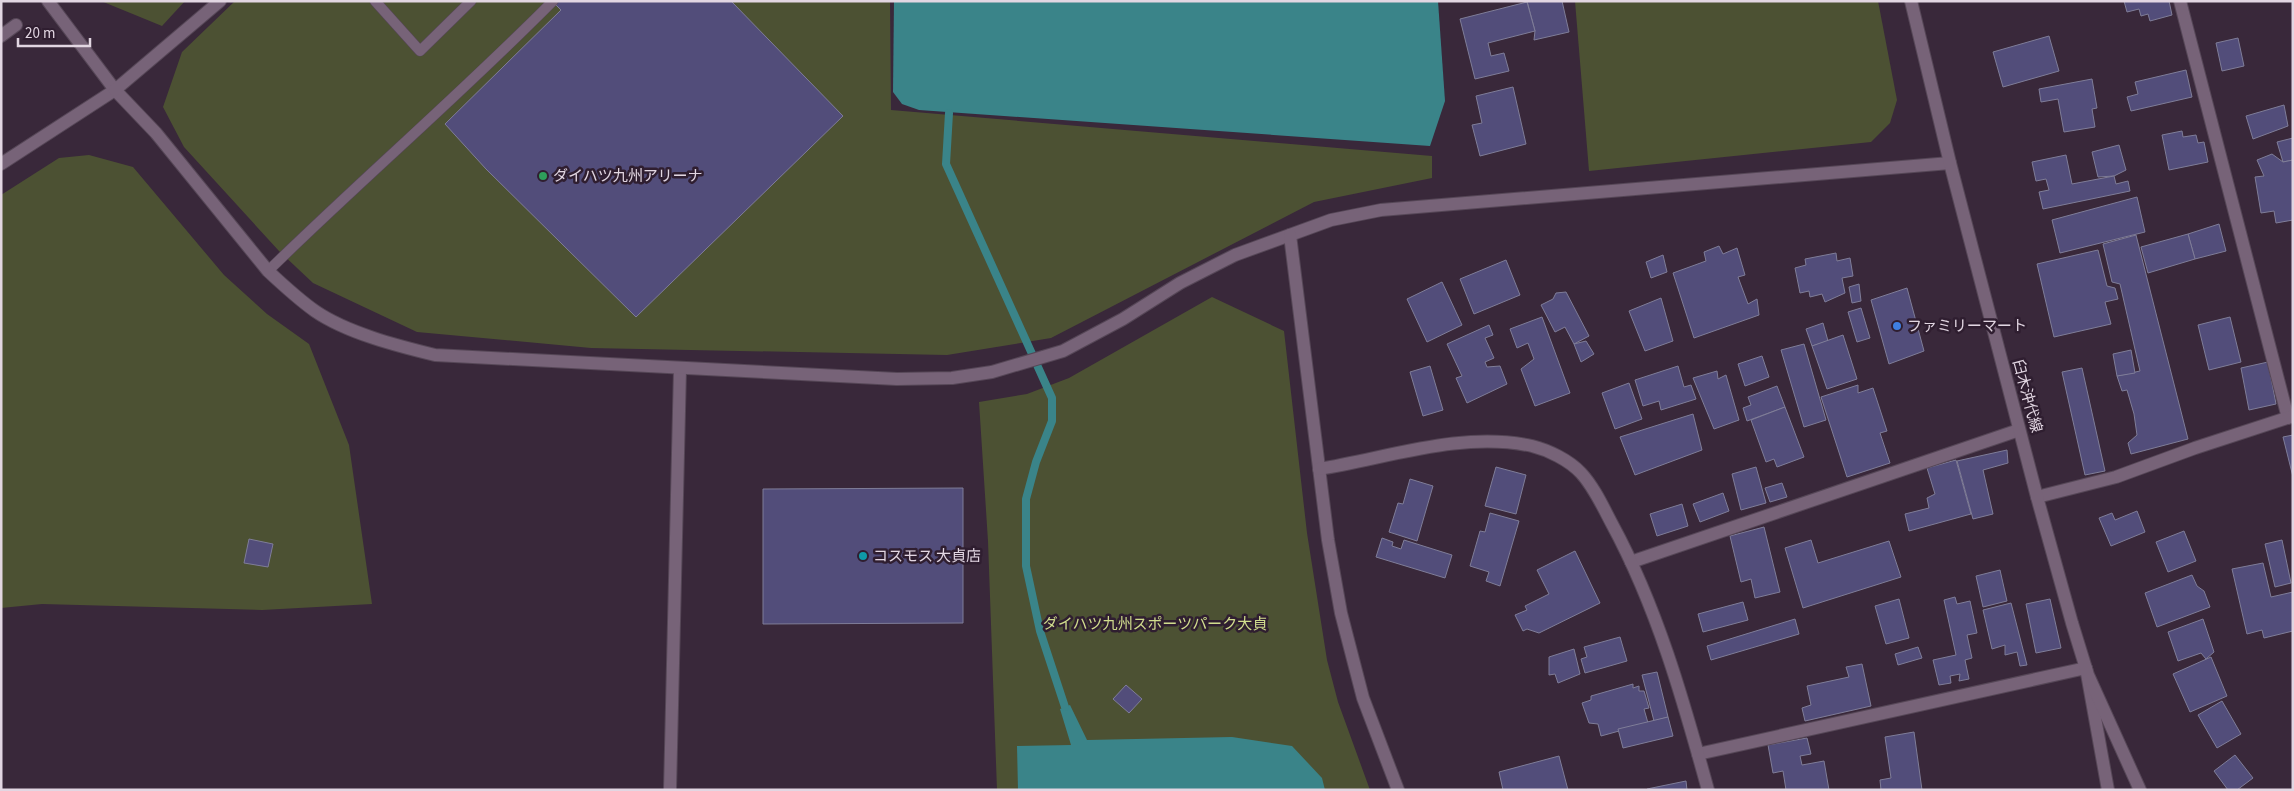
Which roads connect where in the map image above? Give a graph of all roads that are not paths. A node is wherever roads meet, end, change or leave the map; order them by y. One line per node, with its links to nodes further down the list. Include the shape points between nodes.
1 (48, 1): 10 (street)
2 (220, 1): 10 (street)
3 (471, 1): 7 (lane, via 420,51)
4 (553, 1): 14 (lane, via 484,70)
5 (1911, 1): 11 (street, 臼木沖代線)
6 (2180, 1): 16 (street)
7 (378, 2)
8 (16, 26): 9 (street)
9 (1, 36)
10 (115, 90): 12 (street); 14 (street, via 156,133)
11 (1950, 162): 13 (street, via 1381,210 1331,220); 17 (street, 臼木沖代線)
12 (1, 164)
13 (1290, 235): 15 (street, via 1219,262 1063,351 992,372 952,378 897,379); 18 (street)
14 (268, 271): 15 (street, via 317,312 390,344 435,355)
15 (680, 368): 23 (street)
16 (2290, 417): 19 (street, via 2116,477)
17 (2020, 430): 19 (street, 臼木沖代線); 20 (street)
18 (1319, 469): 20 (street, via 1459,444 1532,446 1556,455 1581,472 1599,498); 24 (street, via 1341,613 1363,698)
19 (2037, 497): 21 (street, 臼木沖代線)
20 (1631, 562): 22 (street, via 1668,658)
21 (2086, 668): 22 (street); 26 (street); 27 (street, 臼木沖代線)
22 (1698, 754): 25 (street)
23 (670, 790)
24 (1398, 790)
25 (1708, 790)
26 (2108, 790)
27 (2140, 790)

